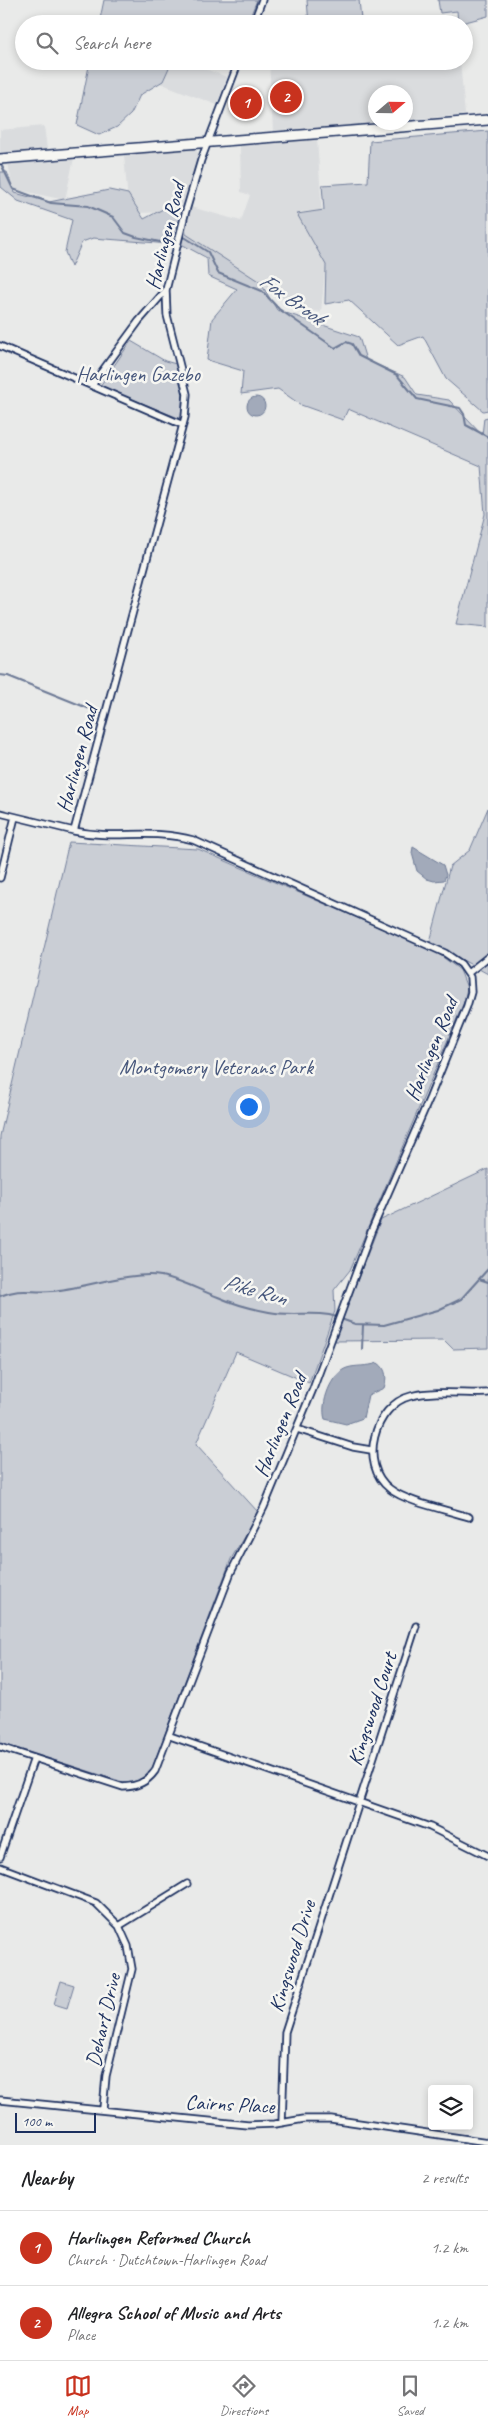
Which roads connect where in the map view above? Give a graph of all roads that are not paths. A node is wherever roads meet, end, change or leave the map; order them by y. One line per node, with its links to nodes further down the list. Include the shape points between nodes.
1 (262, 0): 2 (street)
2 (256, 15)
3 (235, 70): 5 (street, Harlingen Road)
4 (488, 120): 5 (highway)
5 (207, 142): 6 (highway); 7 (street, Harlingen Road)
6 (1, 159)
7 (166, 290): 9 (street); 10 (street, Harlingen Road, via 167,315 187,394)
8 (0, 346): 9 (street)
9 (92, 385): 10 (street)
10 (183, 425): 13 (street, Harlingen Road)
11 (0, 813): 12 (street)
12 (15, 817): 13 (street); 14 (street)
13 (74, 830): 16 (street, Harlingen Road, via 104,835 161,833 193,840 437,949)
14 (0, 878)
15 (488, 957): 16 (street)
16 (468, 972): 18 (street, Harlingen Road, via 471,992 461,1022 370,1232)
17 (488, 1393): 19 (street, via 422,1394 405,1398 387,1412)
18 (297, 1429): 19 (street); 22 (street, Harlingen Road, via 264,1507 231,1572)
19 (371, 1450): 20 (street, via 378,1476 389,1489)
20 (469, 1517)
21 (416, 1626): 25 (street, Kingswood Court)
22 (170, 1736): 24 (street, Harlingen Road, via 152,1775 131,1787 116,1786); 25 (street)
23 (0, 1747): 24 (street, Harlingen Road)
24 (34, 1758): 27 (street)
25 (359, 1802): 26 (street, via 441,1831); 33 (street, Kingswood Drive, via 285,2032)
26 (488, 1856)
27 (0, 1857)
28 (0, 1868): 30 (street, Dehart Drive, via 96,1903)
29 (187, 1884): 30 (street)
30 (119, 1926): 32 (street, Dehart Drive, via 128,1946 132,1969 106,2076)
31 (0, 2100): 32 (street, Cairns Place)
32 (103, 2109): 33 (street, Cairns Place, via 248,2125)
33 (282, 2123): 34 (street, Cairns Place, via 304,2119 331,2120)
34 (488, 2142)

